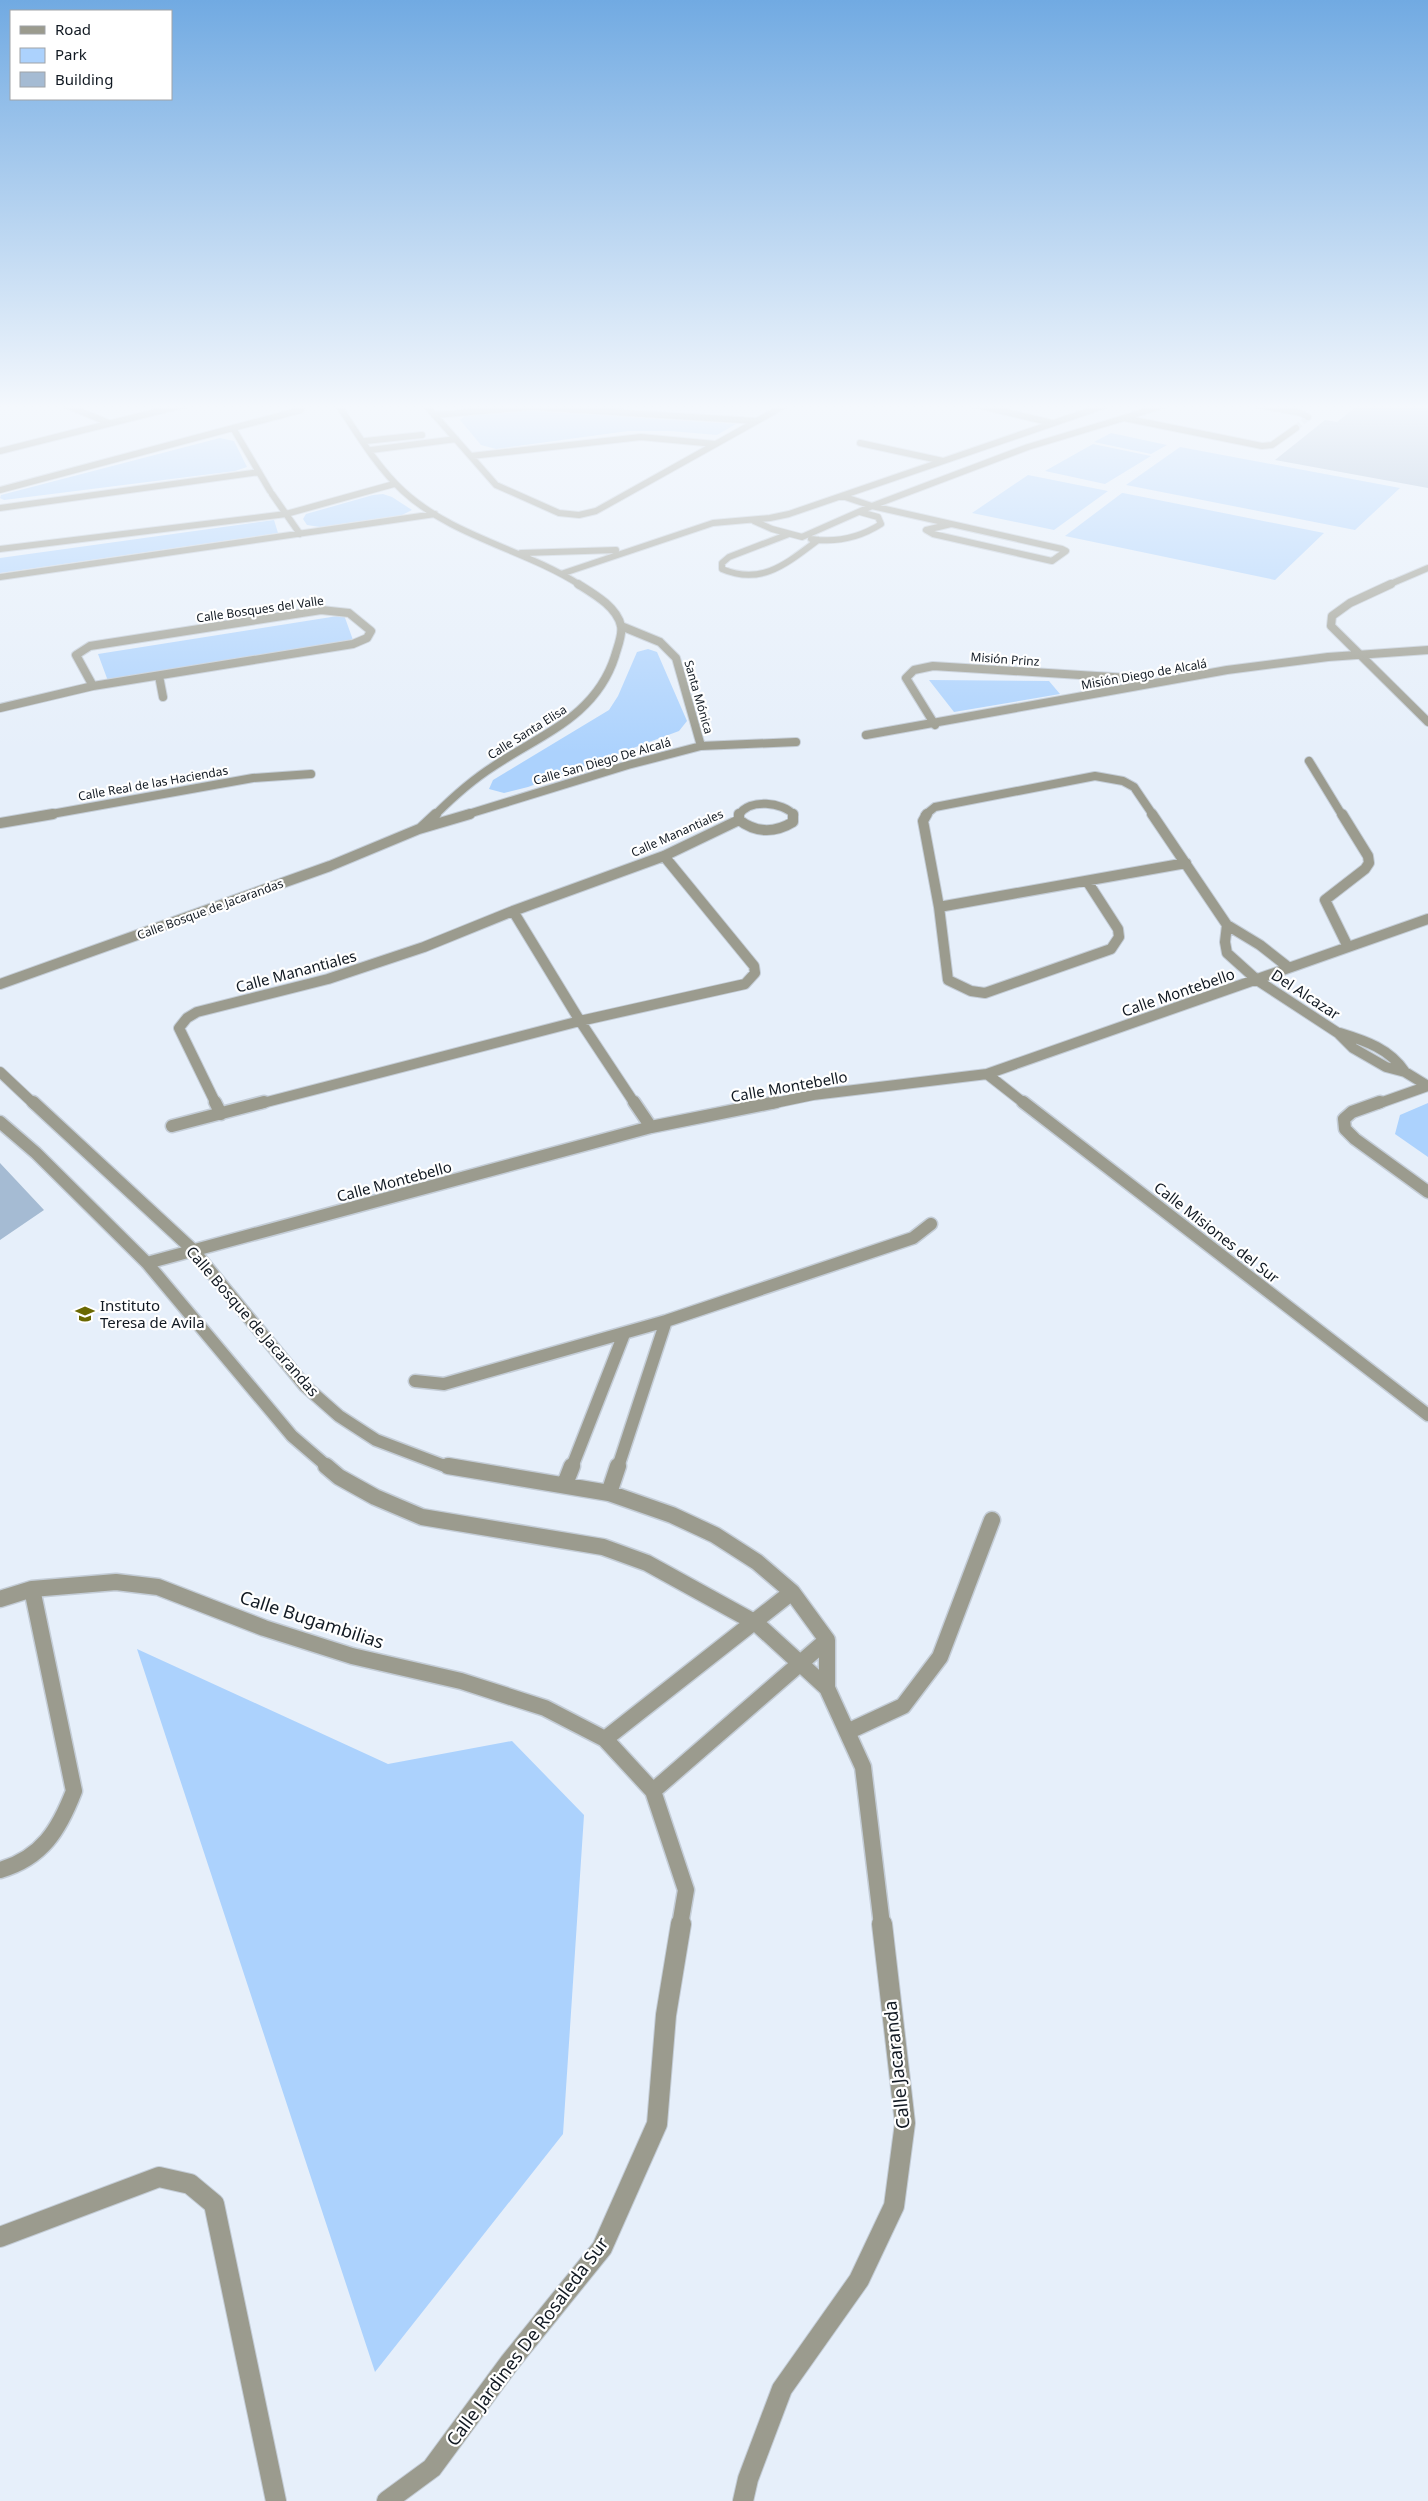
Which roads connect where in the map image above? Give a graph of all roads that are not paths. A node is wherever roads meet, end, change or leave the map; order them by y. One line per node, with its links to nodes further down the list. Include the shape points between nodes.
1 (239, 520): 16 (street)
2 (290, 520): 11 (street)
3 (396, 520): 11 (street)
4 (447, 520): 18 (street)
5 (737, 520): 17 (street, via 713,523)
6 (753, 520): 12 (street)
7 (842, 520): 13 (street)
8 (879, 520): 14 (street, via 881,524 857,538 835,542)
9 (932, 520): 10 (street)
10 (951, 524): 15 (street); 19 (street, via 926,530)
11 (300, 534): 22 (street)
12 (789, 534): 13 (street); 14 (street, via 729,557 722,563 722,569 758,576 774,571)
13 (802, 537): 14 (street)
14 (818, 540)
15 (1046, 545): 19 (street, via 1040,552); 19 (street, via 1066,551 1052,561)
16 (0, 549)
17 (630, 549): 18 (street); 21 (street)
18 (515, 553): 21 (street)
19 (1027, 556)
20 (1426, 570): 25 (street, via 1345,606 1332,615 1331,626)
21 (561, 574): 23 (street, via 606,602)
22 (0, 577)
23 (621, 626): 35 (street, Santa Mónica, via 660,642 676,658); 40 (street, Calle Santa Elisa, via 614,664 605,682 584,708 470,782)
24 (1428, 650): 25 (street, Misión Diego de Alcalá)
25 (1356, 653): 27 (street, Misión Diego de Alcalá); 31 (street)
26 (159, 676): 28 (street, Calle Bosques del Valle); 28 (street, Calle Bosques del Valle, via 353,644 367,638 371,631 358,616 337,610 321,610 90,646 76,655); 29 (street)
27 (1162, 680): 32 (street, Misión Diego de Alcalá); 32 (street, Misión Prinz, via 933,666 916,669 906,678)
28 (93, 686): 30 (street, Calle Bosques del Valle)
29 (163, 697)
30 (0, 708)
31 (1427, 720)
32 (935, 725): 33 (street, Misión Diego de Alcalá)
33 (866, 736)
34 (796, 742): 35 (street, Calle San Diego De Alcalá)
35 (701, 746): 40 (street, Calle San Diego De Alcalá)
36 (1309, 761): 48 (street, via 1368,856 1366,869 1325,900)
37 (311, 774): 39 (street, Calle Real de las Haciendas, via 253,778)
38 (739, 820): 38 (street, Calle Manantiales, via 748,827 767,831 786,827 795,817 784,806 763,804 743,809); 41 (street, Calle Manantiales)
39 (0, 822)
40 (419, 829): 51 (street, Calle Bosque de Jacarandas, via 330,866)
41 (664, 856): 45 (street, Calle Manantiales); 52 (street, via 754,966 755,974 745,984)
42 (1186, 863): 43 (street); 44 (street, via 1134,787 1116,779 1095,776 928,811 923,821); 47 (street)
43 (1087, 881): 44 (street); 44 (street, via 1118,929 1119,937 1112,949 985,993 948,980)
44 (939, 907)
45 (513, 911): 52 (street); 56 (street, Calle Manantiales, via 365,968 196,1012 187,1018 179,1028)
46 (1428, 919): 48 (street, Calle Montebello)
47 (1227, 925): 49 (street); 50 (street, Del Alcazar, via 1225,942 1228,953)
48 (1348, 947): 49 (street, Calle Montebello)
49 (1288, 967): 50 (street, Calle Montebello)
50 (1257, 980): 54 (street, Calle Montebello); 55 (street, Del Alcazar, via 1338,1032 1366,1056 1386,1067 1405,1072)
51 (0, 984)
52 (580, 1021): 56 (street); 59 (street)
53 (0, 1072): 62 (street, Calle Bosque de Jacarandas)
54 (987, 1074): 59 (street, Calle Montebello, via 813,1095); 67 (street, Calle Misiones del Sur)
55 (1428, 1086): 60 (street, Del Alcazar, via 1352,1112 1343,1124 1345,1131 1355,1140)
56 (221, 1114): 58 (street)
57 (0, 1122): 63 (street, via 36,1153)
58 (172, 1126)
59 (652, 1127): 62 (street, Calle Montebello)
60 (1428, 1192)
61 (931, 1224): 64 (street, via 913,1238)
62 (193, 1250): 63 (street, Calle Montebello); 68 (street, Calle Bosque de Jacarandas, via 305,1386 339,1416 376,1440 442,1465)
63 (147, 1263): 74 (street, via 292,1436 339,1477 375,1497 422,1516 603,1547 647,1563)
64 (666, 1321): 65 (street); 69 (street)
65 (624, 1334): 66 (street, via 444,1384); 68 (street)
66 (414, 1381)
67 (1428, 1414)
68 (565, 1484): 69 (street, Calle Bosque de Jacarandas)
69 (609, 1493): 72 (street, Calle Bosque de Jacarandas, via 672,1515 715,1535 758,1562)
70 (992, 1520): 78 (street, via 940,1657 903,1706)
71 (32, 1589): 73 (street, Calle Bugambilias); 79 (street, Calle Bugambilias, via 116,1582 158,1587 264,1628 352,1656 461,1681 545,1708); 81 (street, via 74,1791 64,1816 47,1841 23,1862)
72 (792, 1592): 74 (street); 75 (street, Calle Bosque de Jacarandas)
73 (0, 1599)
74 (756, 1623): 76 (street); 79 (street)
75 (827, 1640): 76 (street); 77 (street)
76 (799, 1662): 77 (street); 80 (street)
77 (827, 1688): 78 (street, Calle Jacaranda)
78 (847, 1732): 85 (street, Calle Jacaranda, via 863,1767 905,2123 894,2206 859,2280 782,2389 748,2479)
79 (605, 1739): 80 (street, Calle Jardines De Rosaleda Sur)
80 (654, 1791): 84 (street, Calle Jardines De Rosaleda Sur, via 686,1890 666,2015 657,2124 602,2248 510,2362 432,2468)
81 (0, 1870)
82 (0, 2237): 83 (street, via 159,2177 181,2180 200,2189 214,2204)
83 (276, 2501)
84 (388, 2501)
85 (744, 2501)

